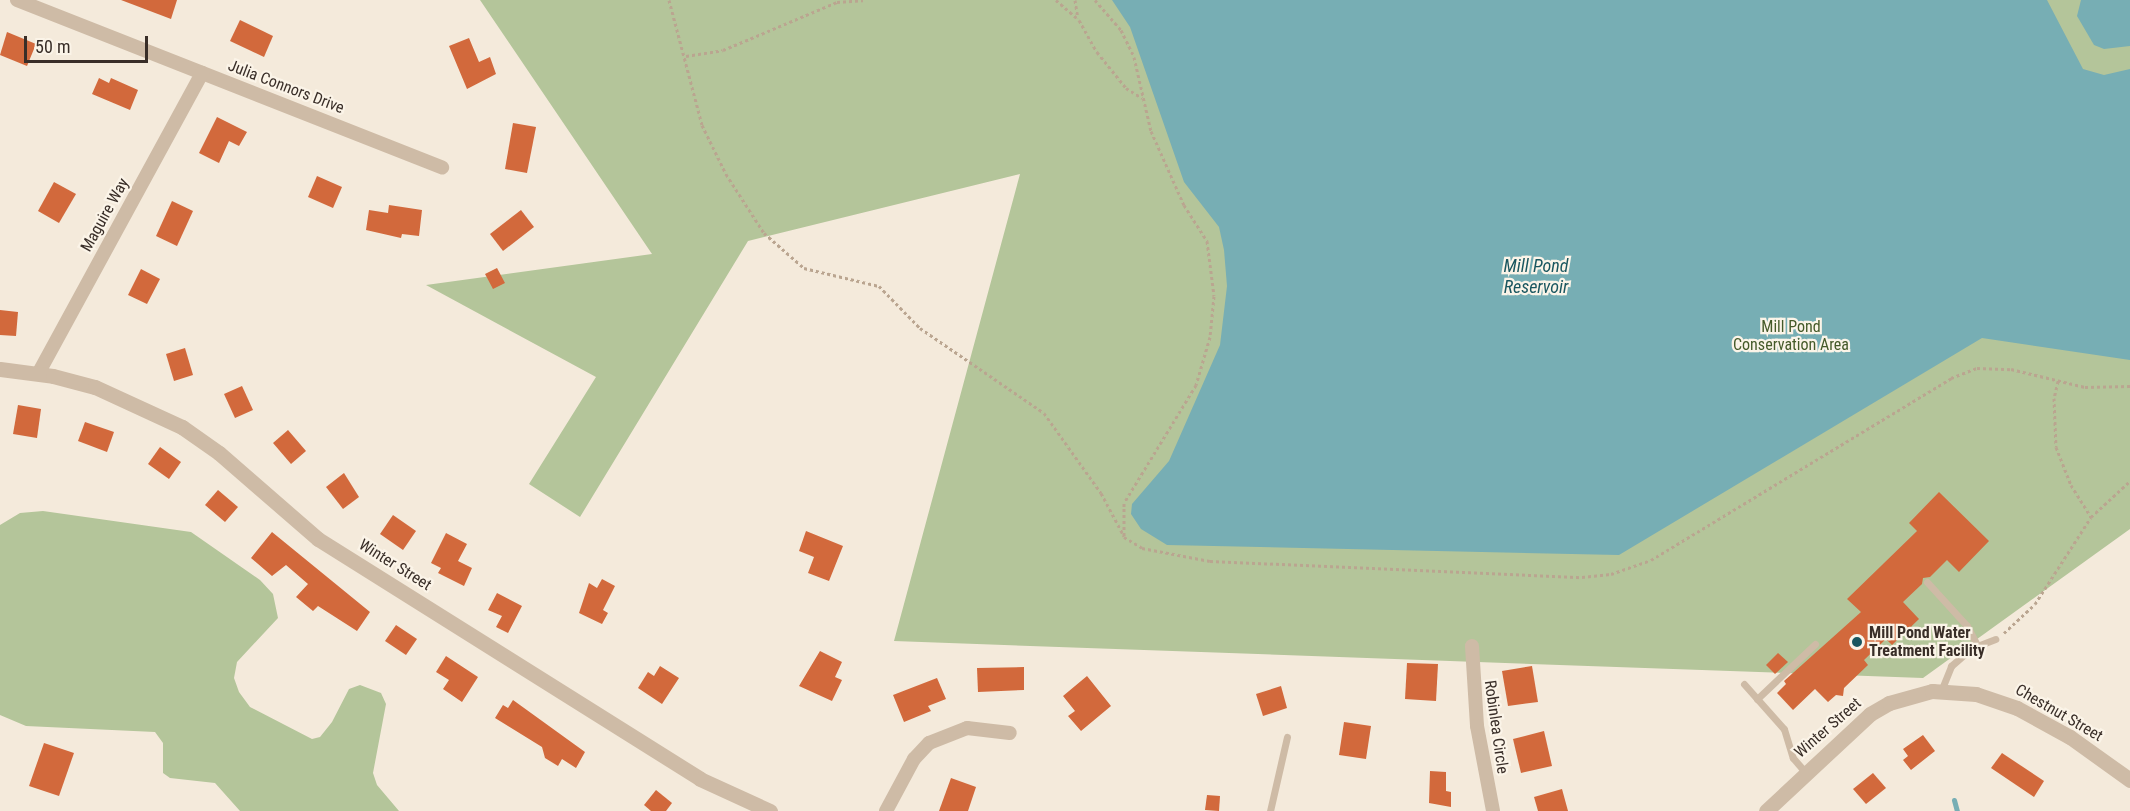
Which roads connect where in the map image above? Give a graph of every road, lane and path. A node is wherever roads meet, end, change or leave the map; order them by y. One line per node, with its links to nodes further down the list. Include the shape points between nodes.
1 (17, 0): 9 (street, Julia Connors Drive)
2 (669, 0): 8 (path)
3 (863, 0): 8 (path, via 837,2 723,50)
4 (1057, 0): 7 (path)
5 (1075, 0): 7 (path)
6 (1095, 0): 10 (path, via 1121,30 1134,57)
7 (1079, 20): 10 (path, via 1097,52 1126,88)
8 (685, 56): 18 (path, via 702,125 726,174 764,233 804,268 879,286 920,328 1044,413 1101,493)
9 (202, 73): 11 (street, Julia Connors Drive); 13 (street, Maguire Way)
10 (1143, 99): 18 (path, via 1150,131 1184,205 1207,241 1215,296 1210,337 1196,385 1124,503)
11 (442, 167)
12 (0, 369): 13 (street, Winter Street)
13 (38, 374): 31 (street, Winter Street, via 114,394 182,427 219,453 318,539 700,779)
14 (2058, 381): 15 (path); 17 (path, via 2054,398 2056,447 2071,485); 18 (path, via 1992,367 1962,373 1651,560 1611,574 1582,577 1210,561 1142,548)
15 (2130, 386)
16 (2130, 481): 17 (path)
17 (2091, 517): 20 (path, via 2035,604 2016,626)
18 (1125, 537)
19 (1927, 582): 22 (lane, via 1968,626)
20 (1995, 639): 22 (lane)
21 (1815, 644): 26 (lane)
22 (1977, 645): 25 (lane, via 1951,666)
23 (1472, 646): 34 (street, Robinlea Circle, via 1477,726)
24 (1744, 684): 26 (lane)
25 (1934, 691): 29 (street, Winter Street, via 1889,703 1870,714); 30 (street, Chestnut Street, via 1976,694 2017,708 2070,737)
26 (1757, 699): 29 (lane, via 1784,729 1792,757)
27 (1010, 733): 32 (street, via 967,728 929,743 914,759)
28 (1287, 737): 33 (lane)
29 (1805, 772): 35 (street, Winter Street)
30 (2130, 780)
31 (770, 811)
32 (886, 811)
33 (1270, 811)
34 (1493, 811)
35 (1766, 811)

